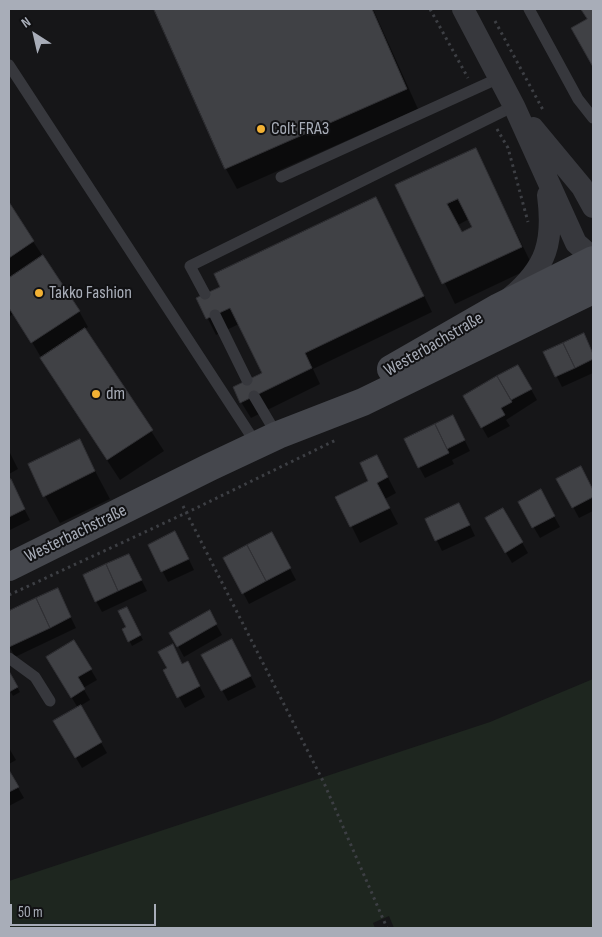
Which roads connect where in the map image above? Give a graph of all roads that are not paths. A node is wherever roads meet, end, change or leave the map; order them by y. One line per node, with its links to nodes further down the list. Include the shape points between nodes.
1 (462, 9): 4 (street)
2 (529, 9): 6 (lane, via 578,99)
3 (9, 65): 19 (lane)
4 (499, 78): 5 (street); 8 (lane)
5 (514, 106): 7 (street); 9 (street); 13 (lane, via 190,266)
6 (593, 118)
7 (544, 172): 11 (street, via 576,243); 15 (street, via 551,221 548,248 525,286)
8 (281, 177)
9 (588, 190): 10 (street)
10 (593, 207)
11 (593, 260): 14 (street); 15 (main road, Westerbachstraße)
12 (593, 290): 14 (main road, Westerbachstraße)
13 (205, 294)
14 (564, 303): 19 (main road, Westerbachstraße, via 363,402)
15 (500, 307): 19 (main road, Westerbachstraße)
16 (215, 315): 17 (lane)
17 (247, 380)
18 (254, 396): 19 (lane)
19 (267, 440): 20 (main road, Westerbachstraße)
20 (9, 567)
21 (9, 658): 22 (lane, via 35,677)
22 (50, 701)

